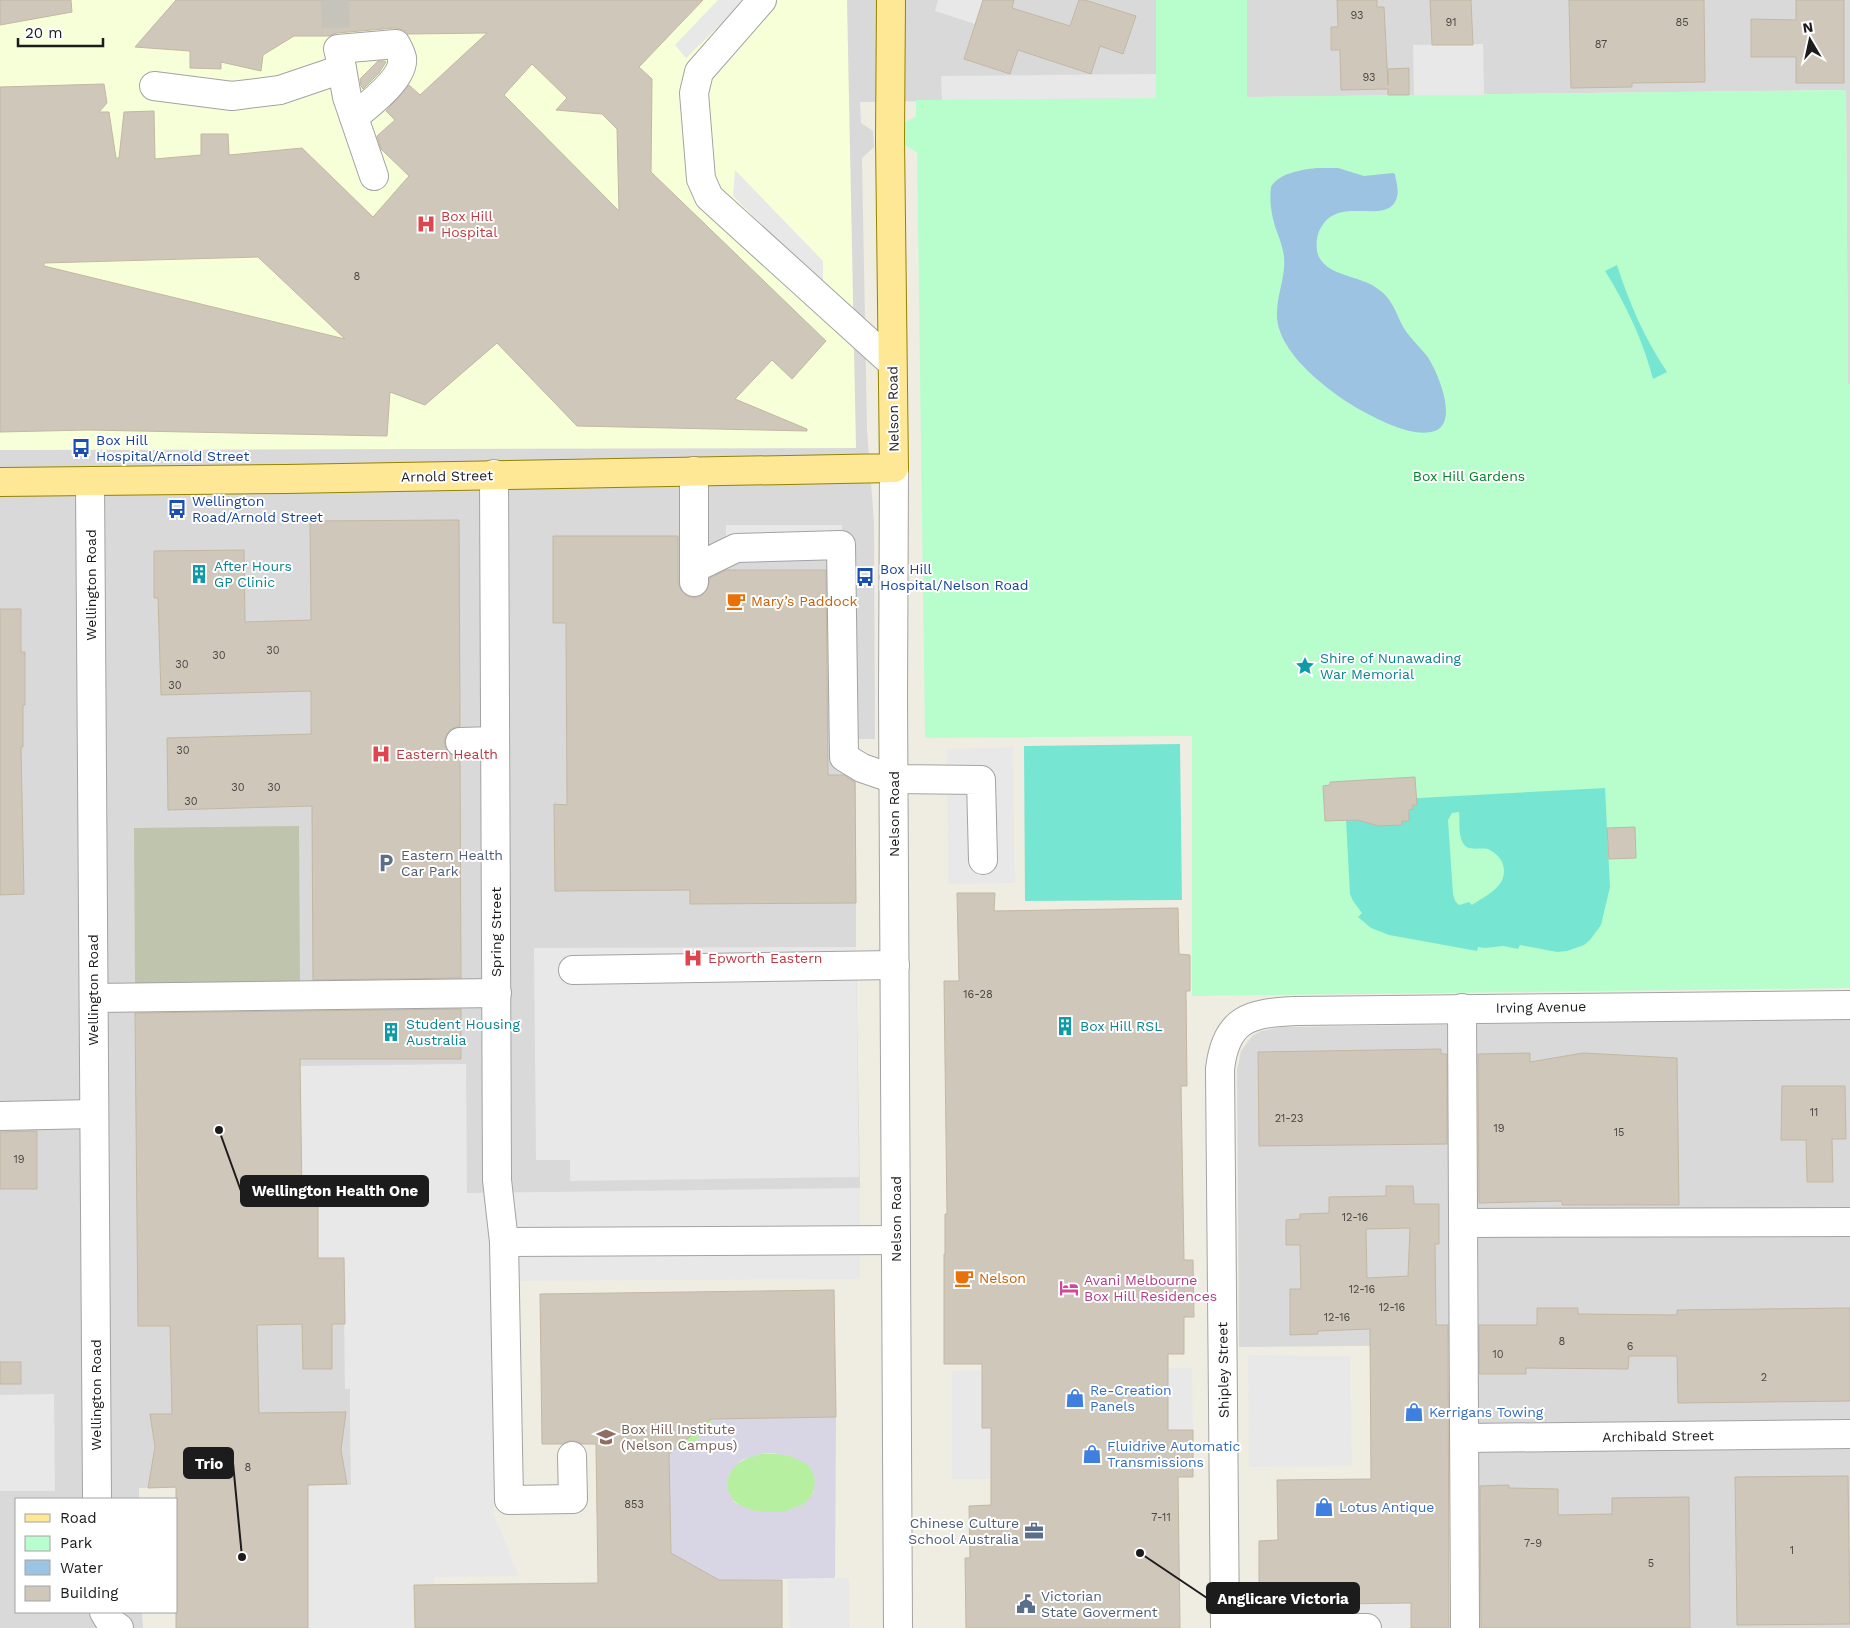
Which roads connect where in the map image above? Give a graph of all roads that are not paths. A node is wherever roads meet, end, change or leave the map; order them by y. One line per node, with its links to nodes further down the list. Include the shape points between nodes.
1 (762, 0): 7 (street, via 699,72 694,93 701,179 709,196)
2 (891, 0): 7 (main road, Nelson Road)
3 (339, 51): 4 (street, via 280,90 232,96); 5 (street); 5 (street, via 396,44 402,60 398,75)
4 (154, 86)
5 (354, 117): 6 (street)
6 (374, 176)
7 (892, 363): 8 (main road, Nelson Road)
8 (894, 468): 9 (main road, Arnold Street); 15 (street, Nelson Road)
9 (694, 471): 10 (main road, Arnold Street); 15 (street, via 694,575 736,548 841,544 844,757 862,768)
10 (494, 474): 11 (main road, Arnold Street); 13 (street, Spring Street)
11 (90, 481): 12 (main road, Arnold Street); 20 (street, Wellington Road)
12 (0, 482)
13 (495, 741): 14 (street); 19 (street, Spring Street)
14 (460, 742)
15 (894, 778): 16 (street, via 981,780); 17 (street, Nelson Road)
16 (983, 860)
17 (895, 965): 18 (street); 28 (street, Nelson Road)
18 (573, 970)
19 (496, 993): 20 (street); 29 (street, Spring Street, via 497,1180)
20 (94, 998): 24 (street, Wellington Road)
21 (1850, 1005): 22 (street, Irving Avenue)
22 (1462, 1008): 23 (street, Irving Avenue, via 1272,1012 1256,1015); 27 (street)
23 (1236, 1026): 36 (street, Shipley Street, via 1222,1052 1220,1069)
24 (94, 1114): 25 (street); 33 (street, Wellington Road)
25 (0, 1116)
26 (1850, 1222): 27 (street)
27 (1464, 1223): 31 (street)
28 (896, 1240): 29 (street); 39 (street, Nelson Road)
29 (504, 1242): 32 (street, Spring Street, via 508,1500 573,1498)
30 (1850, 1434): 31 (street, Archibald Street)
31 (1465, 1438): 41 (street)
32 (572, 1456)
33 (97, 1498)
34 (105, 1613): 37 (street)
35 (127, 1613): 38 (street)
36 (1225, 1627): 40 (street)
37 (119, 1628)
38 (128, 1628)
39 (898, 1628)
40 (1367, 1628)
41 (1466, 1628)

